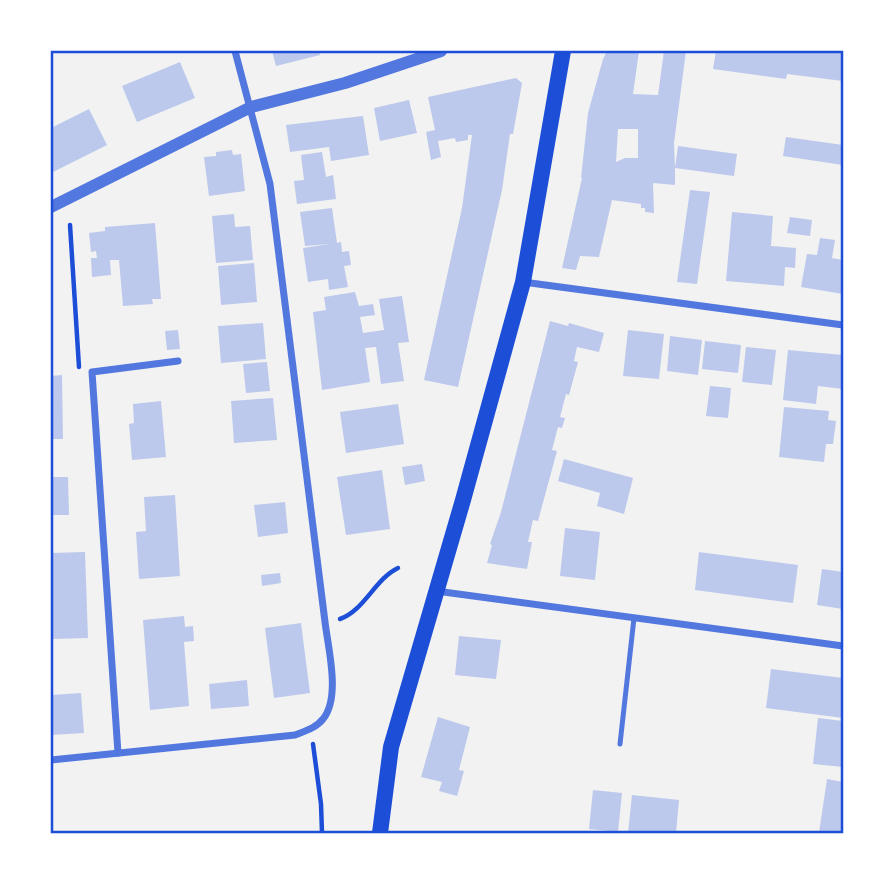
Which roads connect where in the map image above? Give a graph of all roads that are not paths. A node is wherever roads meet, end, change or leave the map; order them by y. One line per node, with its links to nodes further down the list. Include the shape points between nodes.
1 (235, 51): 4 (street)
2 (441, 51): 4 (street, via 345,83)
3 (563, 51): 6 (main road)
4 (251, 107): 5 (street); 13 (street, via 270,184 333,692 324,718 295,735)
5 (51, 207)
6 (523, 282): 7 (street); 9 (main road)
7 (843, 325)
8 (178, 361): 13 (street, via 92,372)
9 (436, 591): 10 (street); 15 (main road, via 391,747)
10 (634, 618): 11 (street); 12 (lane)
11 (843, 646)
12 (620, 744)
13 (118, 753): 14 (street)
14 (51, 760)
15 (380, 833)

